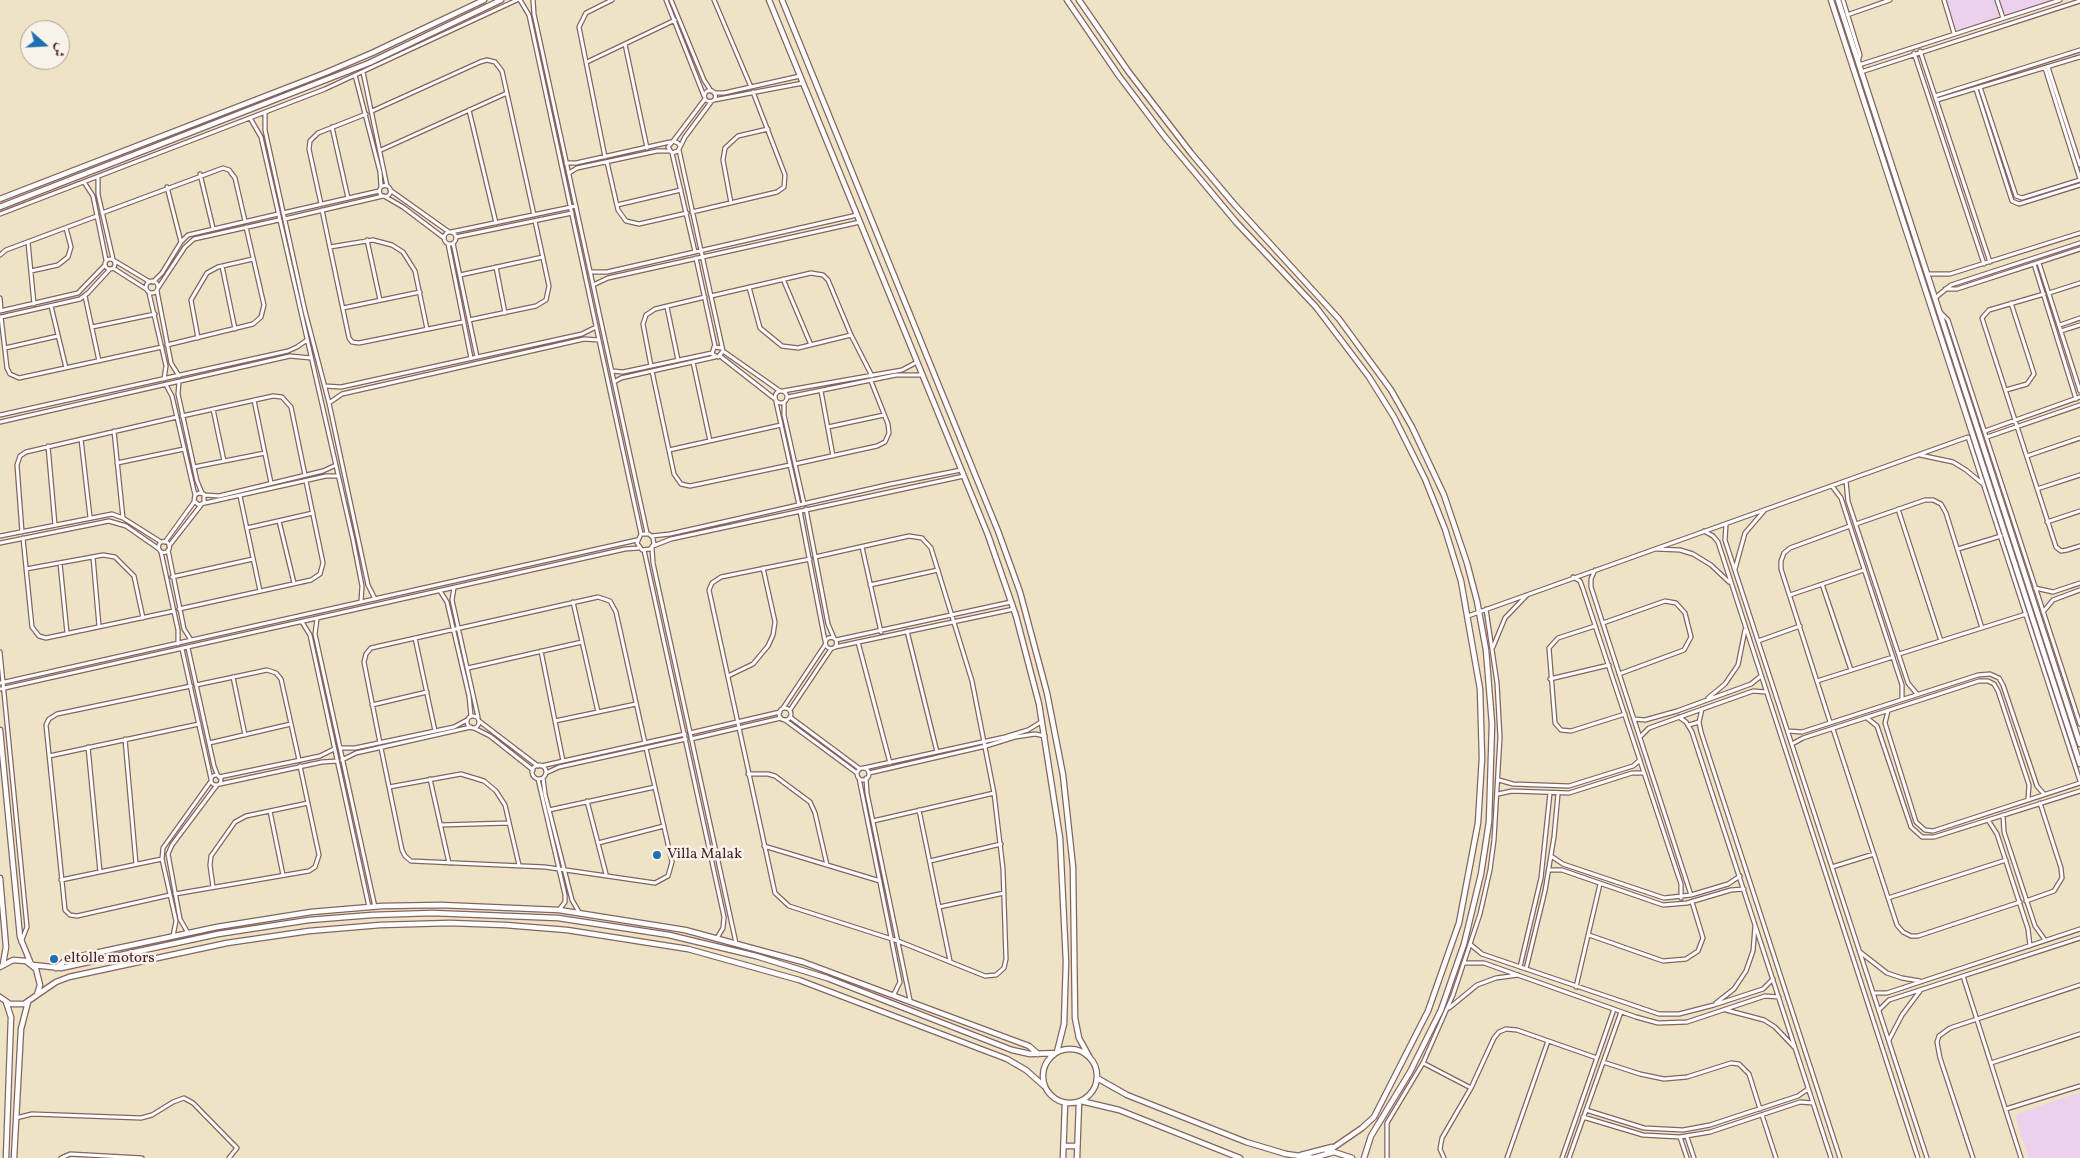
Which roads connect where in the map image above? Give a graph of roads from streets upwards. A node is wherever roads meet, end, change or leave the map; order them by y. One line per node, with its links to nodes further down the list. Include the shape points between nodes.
1 (484, 0): 45 (street, via 372,53)
2 (501, 0): 49 (street, via 369,63)
3 (518, 0): 35 (street); 88 (street, via 528,15)
4 (533, 0): 65 (street)
5 (612, 0): 32 (street, via 590,10 580,22 579,32)
6 (666, 0): 25 (street)
7 (671, 0): 43 (street, via 704,80)
8 (714, 0): 40 (street)
9 (768, 0): 23 (street)
10 (782, 0): 21 (street)
11 (1067, 0): 362 (street, via 1147,115 1230,215 1316,307 1369,377 1394,417 1425,479)
12 (1079, 0): 361 (street, via 1191,153 1339,318 1391,390 1412,426 1444,496)
13 (1831, 0): 265 (street)
14 (1838, 0): 33 (street)
15 (1843, 0): 22 (street)
16 (1890, 0): 22 (street)
17 (1944, 0): 26 (street)
18 (1997, 0): 24 (street)
19 (2060, 0): 24 (street)
20 (2080, 1): 29 (street)
21 (786, 12): 23 (street, via 780,12); 224 (street)
22 (1847, 14): 33 (street, via 1860,55)
23 (776, 17): 38 (street)
24 (2003, 18): 26 (street)
25 (675, 20): 27 (street); 46 (street)
26 (1954, 33): 33 (street)
27 (625, 44): 32 (street); 60 (street)
28 (2080, 50): 47 (street)
29 (1920, 51): 30 (street); 47 (street)
30 (1914, 53): 36 (street); 137 (street)
31 (2080, 57): 34 (street)
32 (587, 62): 64 (street)
33 (1858, 64): 36 (street)
34 (2047, 67): 41 (street); 67 (street); 71 (street)
35 (363, 72): 37 (street); 51 (street)
36 (1861, 72): 147 (street)
37 (355, 76): 52 (street); 53 (street)
38 (800, 76): 39 (street); 40 (street)
39 (803, 83): 44 (street); 98 (street)
40 (751, 87): 43 (street)
41 (1978, 88): 47 (street); 71 (street, via 2016,196 2022,198); 73 (street, via 2012,201 2019,204)
42 (506, 92): 50 (street); 51 (street, via 500,67 491,60 483,60); 97 (street)
43 (713, 92): 46 (street); 48 (street)
44 (753, 92): 48 (street); 56 (street)
45 (268, 95): 49 (street); 82 (street)
46 (704, 97): 48 (street); 58 (street)
47 (1936, 98): 135 (street)
48 (712, 101): 61 (street)
49 (270, 102): 87 (street)
50 (469, 110): 62 (street); 105 (street)
51 (372, 111): 62 (street)
52 (265, 112): 54 (street); 57 (street)
53 (366, 114): 55 (street); 74 (street)
54 (250, 118): 59 (street, via 257,126); 70 (street)
55 (332, 127): 81 (street); 84 (street, via 314,135 309,145)
56 (768, 129): 83 (street, via 738,136 725,148 723,160); 83 (street, via 785,175 784,187 777,192)
57 (267, 140): 59 (street); 92 (street)
58 (671, 141): 60 (street); 61 (street, via 677,141); 63 (street, via 668,145)
59 (262, 142): 96 (street)
60 (647, 148): 64 (street)
61 (680, 148): 63 (street); 90 (street)
62 (381, 150): 75 (street)
63 (670, 152): 66 (street, via 657,150); 79 (street)
64 (605, 156): 65 (street)
65 (566, 162): 68 (street)
66 (607, 162): 68 (street); 86 (street)
67 (2080, 165)
68 (568, 173): 85 (street)
69 (200, 174): 76 (street); 102 (street, via 219,168 232,172); 108 (street)
70 (98, 177): 72 (street); 91 (street)
71 (2080, 179)
72 (84, 182): 95 (street); 99 (street, via 92,194)
73 (2080, 185)
74 (381, 186): 75 (street); 77 (street)
75 (387, 186): 78 (street)
76 (167, 187): 91 (street); 118 (street)
77 (379, 190): 80 (street); 81 (street)
78 (390, 190): 80 (street); 110 (street)
79 (681, 190): 86 (street); 94 (street)
80 (384, 196): 89 (street); 115 (street)
81 (348, 198): 84 (street)
82 (0, 199)
83 (731, 203): 90 (street)
84 (321, 204): 92 (street)
85 (576, 206): 88 (street); 145 (street)
86 (617, 206): 94 (street, via 622,218 634,224)
87 (0, 207)
88 (570, 207): 93 (street); 97 (street)
89 (322, 210): 100 (street); 123 (street)
90 (692, 212): 125 (street)
91 (102, 213): 133 (street)
92 (283, 213): 100 (street)
93 (572, 213): 103 (street); 158 (street)
94 (687, 213): 126 (street)
95 (0, 214)
96 (278, 214): 101 (street); 102 (street)
97 (534, 215): 105 (street)
98 (857, 215): 104 (street); 109 (street)
99 (97, 216): 107 (street); 132 (street)
100 (285, 219): 175 (street)
101 (279, 220): 106 (street); 177 (street)
102 (245, 221): 108 (street)
103 (535, 221): 113 (street); 128 (street)
104 (860, 222): 112 (street); 212 (street)
105 (496, 223): 110 (street)
106 (246, 227): 131 (street); 157 (street, via 191,242)
107 (66, 228): 117 (street); 144 (street, via 71,247 68,257 58,264)
108 (213, 228): 118 (street, via 193,233)
109 (798, 229): 112 (street); 114 (street)
110 (450, 232): 113 (street); 115 (street)
111 (2080, 234): 135 (street)
112 (800, 235): 120 (street)
113 (456, 237): 122 (street)
114 (762, 237): 120 (street); 125 (street)
115 (444, 238): 121 (street)
116 (368, 240): 123 (street); 159 (street, via 386,242 403,252 415,270); 168 (street)
117 (28, 242): 127 (street); 144 (street)
118 (181, 242): 151 (street, via 162,273)
119 (2080, 242): 150 (street)
120 (764, 243): 129 (street)
121 (448, 244): 122 (street); 183 (street)
122 (453, 244): 148 (street)
123 (330, 247): 173 (street)
124 (2080, 249): 136 (street)
125 (701, 251): 126 (street); 129 (street)
126 (695, 252): 134 (street)
127 (0, 255)
128 (543, 257): 141 (street); 178 (street, via 549,286 546,300 536,306)
129 (702, 257): 130 (street); 164 (street)
130 (696, 258): 142 (street); 166 (street)
131 (253, 259): 140 (street); 188 (street, via 264,311 256,322)
132 (106, 260): 133 (street); 139 (street)
133 (114, 260): 143 (street, via 116,264); 151 (street)
134 (654, 262): 142 (street); 145 (street, via 607,272)
135 (1990, 262): 137 (street)
136 (2039, 262): 138 (street); 161 (street)
137 (1984, 264): 146 (street)
138 (2034, 264): 156 (street, via 1957,289); 162 (street)
139 (105, 265): 143 (street); 169 (street, via 78,293)
140 (222, 266): 188 (street); 193 (street, via 207,273 191,298)
141 (496, 267): 148 (street); 178 (street)
142 (656, 267): 153 (street, via 608,278)
143 (111, 269): 155 (street); 163 (street)
144 (31, 271): 169 (street)
145 (590, 272): 153 (street)
146 (1959, 272): 147 (street, via 1943,276); 150 (street)
147 (1927, 274): 167 (street)
148 (460, 275): 182 (street)
149 (783, 279): 154 (street); 191 (street, via 815,273 826,277); 198 (street)
150 (1962, 281): 156 (street)
151 (151, 282): 155 (street); 157 (street)
152 (2080, 283): 161 (street)
153 (594, 287): 158 (street); 218 (street)
154 (749, 288): 164 (street); 198 (street, via 758,324 767,335 785,347)
155 (146, 289): 160 (street)
156 (1944, 289): 167 (street)
157 (157, 290): 160 (street); 197 (street)
158 (588, 290): 187 (street)
159 (420, 292): 168 (street); 189 (street)
160 (149, 293): 179 (street)
161 (2049, 293): 184 (street)
162 (2044, 294): 170 (street); 240 (street)
163 (85, 296): 171 (street); 186 (street)
164 (711, 296): 203 (street)
165 (0, 298): 174 (street)
166 (705, 298): 172 (street); 200 (street)
167 (1935, 298): 176 (street)
168 (380, 300): 173 (street)
169 (34, 304): 174 (street)
170 (2011, 304): 234 (street, via 2034,374 2027,384); 234 (street, via 1988,310 1982,318)
171 (51, 306): 180 (street); 192 (street)
172 (667, 306): 209 (street); 214 (street, via 650,311 644,319)
173 (343, 308): 189 (street, via 349,338 354,343)
174 (0, 311)
175 (305, 311): 177 (street); 232 (street)
176 (1939, 311): 260 (street, via 1948,320); 261 (street)
177 (300, 312): 194 (street)
178 (505, 313): 182 (street)
179 (155, 314): 186 (street); 199 (street)
180 (1, 317): 201 (street)
181 (2080, 318): 184 (street)
182 (469, 320): 205 (street)
183 (463, 322): 189 (street); 208 (street)
184 (2060, 325): 190 (street)
185 (2080, 325): 190 (street)
186 (92, 327): 210 (street)
187 (596, 327): 195 (street); 196 (street, via 582,334)
188 (235, 329): 193 (street)
189 (427, 329)
190 (2061, 331): 237 (street)
191 (851, 335): 198 (street); 222 (street)
192 (58, 336): 201 (street); 215 (street)
193 (198, 338): 197 (street)
194 (307, 340): 207 (street); 213 (street, via 293,349)
195 (599, 340): 202 (street, via 584,339); 263 (street)
196 (535, 344): 202 (street); 205 (street)
197 (167, 345): 221 (street, via 172,366)
198 (811, 345)
199 (162, 346): 210 (street); 225 (street, via 166,369)
200 (715, 346): 203 (street); 204 (street)
201 (5, 348): 215 (street, via 7,368 16,377)
202 (536, 350): 223 (street)
203 (722, 350): 206 (street); 235 (street)
204 (712, 353): 206 (street); 209 (street)
205 (477, 357): 208 (street)
206 (718, 357): 211 (street); 243 (street)
207 (311, 358): 216 (street, via 290,356); 281 (street)
208 (471, 358): 217 (street)
209 (678, 360): 214 (street)
210 (99, 361): 215 (street)
211 (693, 362): 219 (street); 270 (street)
212 (918, 362): 220 (street); 222 (street, via 902,370)
213 (230, 365): 216 (street); 221 (street)
214 (651, 366): 218 (street)
215 (66, 368)
216 (232, 370): 227 (street)
217 (416, 370): 223 (street); 232 (street, via 341,387)
218 (612, 371): 228 (street)
219 (652, 371): 228 (street); 273 (street)
220 (923, 375): 226 (street, via 901,375); 230 (street)
221 (179, 376): 225 (street)
222 (872, 376): 229 (street)
223 (417, 377): 245 (street, via 342,394)
224 (936, 378): 230 (street, via 932,383); 241 (street)
225 (164, 379): 238 (street)
226 (871, 381): 233 (street); 251 (street)
227 (179, 382): 231 (street); 252 (street, via 177,392)
228 (614, 382): 262 (street)
229 (838, 382): 233 (street); 235 (street)
230 (926, 383): 247 (street)
231 (166, 385): 244 (street); 253 (street, via 172,393)
232 (324, 386): 245 (street)
233 (840, 387): 236 (street)
234 (2006, 390): 254 (street)
235 (781, 391): 239 (street); 243 (street)
236 (821, 391): 239 (street); 257 (street)
237 (2080, 391)
238 (86, 396): 244 (street); 250 (street)
239 (788, 397): 246 (street)
240 (2078, 398): 254 (street)
241 (944, 399): 247 (street); 518 (street, via 1020,592)
242 (254, 400): 249 (street); 274 (street); 285 (street, via 278,396 289,403)
243 (776, 400): 246 (street); 256 (street)
244 (87, 402): 255 (street)
245 (328, 403): 329 (street)
246 (784, 403): 264 (street)
247 (935, 404): 284 (street)
248 (2080, 405): 258 (street)
249 (213, 409): 252 (street); 278 (street)
250 (0, 415)
251 (884, 415): 257 (street); 276 (street, via 889,433 881,445)
252 (182, 416): 283 (street)
253 (177, 417): 259 (street); 272 (street)
254 (2016, 420): 258 (street); 260 (street)
255 (0, 422)
256 (781, 425): 268 (street); 270 (street)
257 (828, 427): 276 (street)
258 (2018, 427): 266 (street); 277 (street)
259 (114, 431): 267 (street); 279 (street)
260 (1985, 431): 266 (street)
261 (1979, 434): 265 (street); 510 (street)
262 (626, 436): 263 (street); 323 (street)
263 (620, 437): 324 (street)
264 (789, 437): 268 (street); 280 (street)
265 (1971, 437): 275 (street); 293 (street); 348 (street)
266 (1987, 437): 370 (street)
267 (81, 438): 271 (street); 310 (street)
268 (784, 438): 282 (street)
269 (2080, 438): 277 (street)
270 (710, 441): 273 (street)
271 (48, 446): 317 (street); 322 (street, via 26,452 18,462)
272 (184, 449): 279 (street); 297 (street)
273 (669, 450): 282 (street, via 675,478 685,486)
274 (265, 453): 278 (street); 291 (street)
275 (1920, 455): 290 (street); 293 (street, via 1944,458 1957,464)
276 (833, 456): 280 (street)
277 (2027, 456): 295 (street)
278 (224, 461): 283 (street)
279 (117, 463): 311 (street)
280 (795, 464): 302 (street)
281 (336, 465): 285 (street); 287 (street)
282 (790, 465): 303 (street)
283 (194, 467): 296 (street)
284 (962, 470): 288 (street); 294 (street)
285 (305, 475): 291 (street)
286 (2080, 475): 295 (street)
287 (338, 476): 289 (street); 331 (street)
288 (964, 476): 298 (street); 382 (street)
289 (306, 481): 299 (street); 309 (street)
290 (1846, 481): 292 (street); 316 (street)
291 (271, 483): 296 (street, via 215,496)
292 (1832, 486): 305 (street); 318 (street, via 1841,498)
293 (1984, 486): 327 (street)
294 (869, 489): 298 (street); 302 (street)
295 (2037, 489): 313 (street)
296 (204, 494): 297 (street); 301 (street)
297 (195, 495): 300 (street)
298 (870, 495): 304 (street)
299 (240, 496): 301 (street); 319 (street)
300 (194, 502): 301 (street); 334 (street)
301 (203, 504): 339 (street)
302 (804, 504): 303 (street)
303 (799, 505): 314 (street)
304 (806, 509): 307 (street); 347 (street)
305 (1765, 509): 315 (street); 356 (street, via 1745,534)
306 (1898, 509): 316 (street); 342 (street, via 1925,500 1938,502 1945,510); 415 (street)
307 (800, 511): 320 (street); 349 (street)
308 (2080, 511): 313 (street)
309 (313, 513): 312 (street); 364 (street, via 323,567 314,579)
310 (90, 517): 311 (street, via 106,514); 317 (street)
311 (123, 518): 334 (street)
312 (280, 520): 319 (street); 364 (street)
313 (2047, 522): 336 (street, via 2056,547 2061,551)
314 (719, 523): 320 (street); 326 (street)
315 (1726, 523): 321 (street); 330 (street)
316 (1856, 524): 428 (street)
317 (55, 525): 322 (street)
318 (1850, 526): 358 (street); 378 (street, via 1784,553 1781,566)
319 (247, 528): 346 (street)
320 (720, 528): 337 (street)
321 (1703, 531): 333 (street); 341 (street)
322 (22, 532): 325 (street)
323 (647, 533): 324 (street); 326 (street)
324 (641, 534): 332 (street)
325 (0, 536)
326 (652, 536): 337 (street)
327 (2001, 536): 342 (street); 348 (street)
328 (23, 538): 335 (street); 344 (street, via 109,520); 353 (street)
329 (358, 538): 331 (street); 379 (street, via 368,585)
330 (1724, 538): 333 (street); 356 (street)
331 (353, 540): 380 (street, via 362,586)
332 (637, 540): 340 (street); 351 (street)
333 (1717, 540): 366 (street)
334 (163, 542): 339 (street); 344 (street)
335 (0, 543)
336 (2080, 546)
337 (652, 547): 343 (street); 435 (street)
338 (862, 547): 347 (street); 357 (street, via 918,536 928,544); 365 (street)
339 (169, 548): 344 (street); 359 (street)
340 (639, 548): 343 (street); 354 (street)
341 (1653, 549): 355 (street); 366 (street, via 1693,554 1711,565)
342 (1958, 549): 405 (street)
343 (644, 550): 436 (street)
344 (160, 551): 388 (street)
345 (93, 557): 350 (street); 394 (street, via 115,557 131,571 136,579); 400 (street)
346 (253, 559): 359 (street); 374 (street)
347 (816, 559): 349 (street); 412 (street, via 828,624)
348 (2011, 560): 391 (street); 527 (street)
349 (811, 561): 352 (street); 418 (street)
350 (60, 563): 353 (street); 410 (street)
351 (534, 563): 354 (street); 379 (street)
352 (763, 568): 438 (street, via 775,622 773,634 753,664); 438 (street, via 721,577 710,586)
353 (26, 569): 410 (street, via 34,631 42,638)
354 (536, 569): 369 (street)
355 (1595, 569): 360 (street); 368 (street)
356 (1734, 569): 414 (street)
357 (938, 570): 365 (street); 392 (street)
358 (1864, 570): 367 (street); 430 (street)
359 (172, 577): 384 (street)
360 (1573, 577): 372 (street); 376 (street)
361 (1471, 578): 362 (street); 389 (street)
362 (1461, 581): 393 (street)
363 (2080, 583): 371 (street)
364 (294, 584): 374 (street)
365 (870, 584): 409 (street)
366 (1731, 584): 402 (street)
367 (1822, 584): 378 (street); 434 (street)
368 (1591, 587): 372 (street); 398 (street)
369 (454, 588): 375 (street); 404 (street, via 452,600)
370 (2035, 588): 371 (street, via 2050,592); 390 (street)
371 (2065, 588): 377 (street)
372 (1583, 589): 401 (street)
373 (2080, 590): 377 (street)
374 (260, 591): 384 (street)
375 (440, 591): 387 (street); 406 (street, via 446,599)
376 (1529, 593): 386 (street); 425 (street, via 1505,618)
377 (2068, 594): 390 (street, via 2053,600)
378 (1790, 595): 403 (street)
379 (376, 599): 380 (street)
380 (361, 602): 383 (street)
381 (573, 602): 404 (street); 416 (street); 457 (street, via 598,597 613,604)
382 (1012, 602): 385 (street); 392 (street)
383 (355, 604): 387 (street); 399 (street)
384 (179, 609): 413 (street, via 184,632)
385 (1014, 609): 396 (street); 477 (street)
386 (1486, 609): 389 (street); 425 (street)
387 (356, 610): 395 (street)
388 (174, 611): 394 (street); 419 (street)
389 (1479, 612): 393 (street); 707 (street, via 1486,650 1492,724 1491,803 1484,861 1454,977 1426,1041)
390 (2043, 612): 484 (street)
391 (2026, 614): 405 (street); 547 (street)
392 (953, 615): 396 (street); 409 (street)
393 (1468, 616): 705 (street, via 1480,689 1482,758 1478,823 1469,880 1442,978)
394 (143, 618): 400 (street)
395 (316, 619): 397 (street); 421 (street)
396 (955, 621): 408 (street); 504 (street)
397 (302, 622): 407 (street); 424 (street, via 309,632)
398 (1603, 623): 437 (street); 437 (street, via 1664,601 1678,604 1686,613 1691,637 1684,650)
399 (264, 624): 407 (street); 413 (street)
400 (99, 626): 410 (street)
401 (1595, 626): 432 (street); 441 (street, via 1552,643 1547,654)
402 (1745, 626): 439 (street); 455 (street, via 1738,665 1725,684)
403 (1800, 626): 414 (street); 442 (street)
404 (459, 628): 406 (street); 433 (street)
405 (1982, 628): 415 (street)
406 (454, 629): 411 (street); 467 (street)
407 (265, 630): 420 (street)
408 (907, 631): 417 (street); 517 (street)
409 (881, 632): 412 (street)
410 (67, 633)
411 (415, 638): 451 (street); 456 (street, via 375,646 366,654 364,662)
412 (835, 639): 418 (street, via 829,637); 422 (street)
413 (191, 641): 419 (street)
414 (1758, 641): 493 (street)
415 (1940, 641): 428 (street)
416 (582, 642): 426 (street); 462 (street)
417 (858, 642): 422 (street); 526 (street)
418 (825, 643): 422 (street); 458 (street)
419 (178, 644): 429 (street)
420 (188, 647): 423 (street); 445 (street)
421 (318, 648): 424 (street); 464 (street)
422 (833, 648): 460 (street)
423 (182, 649): 431 (street); 446 (street)
424 (313, 650): 466 (street)
425 (1492, 650): 546 (street, via 1499,715)
426 (541, 651): 433 (street); 476 (street)
427 (0, 652): 443 (street)
428 (1899, 654): 447 (street)
429 (123, 656): 431 (street); 443 (street)
430 (1893, 657): 434 (street); 448 (street)
431 (124, 662): 449 (street)
432 (1608, 665): 441 (street); 465 (street)
433 (468, 668): 471 (street)
434 (1850, 670): 442 (street)
435 (677, 672): 436 (street); 495 (street)
436 (672, 674): 497 (street)
437 (1619, 674): 473 (street)
438 (728, 676): 478 (street)
439 (1761, 676): 444 (street); 452 (street)
440 (233, 677): 445 (street); 483 (street, via 267,670 276,673 281,679); 496 (street)
441 (1550, 679): 465 (street, via 1555,723 1561,730 1576,731)
442 (1817, 681): 480 (street)
443 (1, 683): 449 (street)
444 (1754, 683): 450 (street); 455 (street)
445 (196, 685): 506 (street)
446 (191, 686): 482 (street); 519 (street, via 54,715 46,725)
447 (1909, 686): 448 (street); 453 (street)
448 (1903, 688): 454 (street)
449 (2, 689): 637 (street, via 27,927)
450 (1756, 691): 452 (street); 459 (street)
451 (427, 692): 456 (street); 492 (street)
452 (1766, 692): 715 (street)
453 (1918, 694): 454 (street); 550 (street, via 1981,674 1999,678)
454 (1902, 699): 480 (street)
455 (1706, 700): 475 (street)
456 (372, 704): 507 (street)
457 (636, 704): 462 (street); 508 (street)
458 (783, 708): 460 (street); 463 (street)
459 (1702, 709): 469 (street); 479 (street)
460 (790, 710): 468 (street)
461 (1888, 711): 470 (street); 481 (street); 553 (street, via 1980,681 1994,684)
462 (598, 712): 476 (street)
463 (780, 712): 472 (street); 478 (street)
464 (332, 714): 466 (street); 513 (street)
465 (1625, 714): 523 (street)
466 (327, 715): 516 (street)
467 (471, 716): 471 (street); 474 (street)
468 (790, 717): 472 (street); 499 (street)
469 (1679, 717): 485 (street); 490 (street)
470 (1867, 718): 486 (street); 489 (street)
471 (478, 719): 487 (street); 529 (street)
472 (783, 719): 488 (street); 505 (street)
473 (1634, 719): 475 (street); 500 (street)
474 (467, 720): 487 (street); 492 (street)
475 (1645, 720): 490 (street)
476 (555, 721): 525 (street)
477 (1042, 721): 498 (street); 504 (street, via 1028,730)
478 (738, 722): 488 (street); 495 (street)
479 (1699, 722): 485 (street); 576 (street)
480 (1830, 722): 494 (street)
481 (1885, 723): 486 (street); 563 (street, via 1916,822 1923,829 1933,831)
482 (199, 724): 503 (street); 545 (street)
483 (291, 724): 496 (street); 521 (street)
484 (2080, 724)
485 (1689, 725): 578 (street)
486 (1877, 726): 571 (street, via 1911,827 1917,834 1931,838)
487 (472, 727): 514 (street); 531 (street, via 490,736)
488 (739, 728): 502 (street); 536 (street)
489 (1832, 728): 501 (street); 582 (street)
490 (1647, 729): 500 (street)
491 (0, 730): 637 (street)
492 (435, 731): 507 (street)
493 (1788, 731): 494 (street); 509 (street)
494 (1802, 732): 501 (street)
495 (690, 734): 497 (street); 502 (street)
496 (245, 735): 506 (street)
497 (685, 736): 508 (street); 515 (street); 562 (street)
498 (1044, 736): 511 (street, via 1015,737); 520 (street)
499 (817, 737): 505 (street); 530 (street)
500 (1640, 738): 610 (street)
501 (1803, 738): 509 (street)
502 (691, 739): 557 (street)
503 (125, 740): 512 (street); 589 (street)
504 (985, 741): 511 (street); 517 (street)
505 (813, 742): 533 (street)
506 (209, 743): 538 (street)
507 (380, 743): 513 (street)
508 (645, 743): 525 (street)
509 (1792, 744): 592 (street)
510 (2080, 744)
511 (986, 746): 534 (street); 556 (street)
512 (88, 747): 519 (street); 597 (street)
513 (340, 748): 522 (street)
514 (381, 748): 522 (street); 551 (street)
515 (646, 748): 532 (street, via 559,767); 552 (street)
516 (334, 749): 521 (street); 524 (street)
517 (937, 752): 526 (street)
518 (1059, 754): 520 (street); 537 (street)
519 (49, 756): 602 (street)
520 (1048, 756): 542 (street)
521 (299, 760): 538 (street)
522 (342, 760): 617 (street)
523 (1640, 760): 535 (street); 548 (street, via 1633,766 1569,786)
524 (337, 761): 528 (street); 616 (street)
525 (563, 761): 529 (street)
526 (890, 763): 530 (street)
527 (2080, 764)
528 (300, 766): 549 (street); 565 (street)
529 (539, 766): 531 (street); 532 (street)
530 (862, 768): 533 (street); 534 (street)
531 (533, 770): 544 (street)
532 (546, 773): 539 (street)
533 (857, 773): 540 (street)
534 (869, 773): 541 (street)
535 (1644, 773): 560 (street); 611 (street, via 1681,884)
536 (748, 774): 581 (street); 590 (street, via 775,776 810,802)
537 (1063, 775): 542 (street, via 1057,773); 652 (street, via 1073,858)
538 (219, 776): 545 (street, via 214,775); 549 (street)
539 (543, 778): 544 (street); 567 (street)
540 (859, 778): 541 (street); 603 (street)
541 (866, 778): 572 (street)
542 (1052, 778): 651 (street, via 1061,853)
543 (430, 779): 551 (street); 573 (street, via 461,774 484,781 501,798); 574 (street)
544 (538, 779): 593 (street)
545 (211, 780): 549 (street); 584 (street, via 166,842)
546 (1499, 780): 548 (street); 558 (street)
547 (2080, 782): 561 (street)
548 (1509, 783): 555 (street)
549 (218, 784): 608 (street, via 169,850)
550 (2037, 786): 553 (street); 561 (street)
551 (389, 787): 588 (street, via 405,856 414,863)
552 (655, 787): 564 (street); 575 (street)
553 (2030, 788): 563 (street)
554 (2080, 790): 566 (street)
555 (1508, 791): 558 (street); 559 (street)
556 (994, 793): 568 (street); 580 (street)
557 (703, 794): 562 (street); 638 (street)
558 (1498, 794): 639 (street, via 1490,870)
559 (1550, 794): 560 (street); 648 (street, via 1541,878)
560 (1558, 794): 583 (street)
561 (2044, 794): 563 (street)
562 (698, 795): 632 (street, via 724,917 723,928)
563 (2028, 800)
564 (587, 801): 567 (street); 579 (street)
565 (308, 803): 569 (street); 599 (street, via 318,863 309,871)
566 (2040, 803): 570 (street); 613 (street, via 2062,878 2054,891)
567 (549, 810): 594 (street)
568 (919, 810): 572 (street); 586 (street)
569 (270, 811): 599 (street); 605 (street, via 235,822 211,856)
570 (2003, 815): 571 (street); 577 (street)
571 (1988, 820): 577 (street)
572 (873, 821): 635 (street)
573 (509, 823): 574 (street); 591 (street)
574 (440, 825): 588 (street)
575 (664, 826): 579 (street); 598 (street, via 672,862 664,879 655,883)
576 (1731, 826): 578 (street); 725 (street)
577 (1998, 826): 585 (street); 613 (street)
578 (1724, 829): 600 (street)
579 (598, 843): 598 (street)
580 (1001, 844): 586 (street); 607 (street)
581 (764, 846): 590 (street); 634 (street, via 772,887 781,901)
582 (1874, 854): 592 (street); 612 (street)
583 (1551, 856): 587 (street); 596 (street)
584 (162, 859): 589 (street); 609 (street)
585 (2006, 860): 612 (street); 615 (street)
586 (930, 861): 618 (street)
587 (1560, 862): 595 (street); 611 (street, via 1659,897)
588 (449, 863): 591 (street)
589 (136, 864): 597 (street)
590 (827, 865): 603 (street)
591 (519, 866): 593 (street)
592 (1832, 867): 641 (street)
593 (559, 868): 594 (street); 619 (street, via 565,898)
594 (564, 869): 598 (street); 620 (street, via 572,900)
595 (1558, 869): 596 (street); 604 (street)
596 (1549, 870): 650 (street)
597 (100, 872): 602 (street)
598 (606, 874)
599 (283, 875): 605 (street)
600 (1740, 876): 606 (street); 610 (street, via 1728,884)
601 (0, 878): 647 (street, via 6,947)
602 (61, 880): 609 (street, via 64,907 74,916)
603 (880, 881): 634 (street)
604 (1600, 884): 614 (street, via 1663,905); 630 (street)
605 (213, 887): 608 (street)
606 (1744, 889): 614 (street); 623 (street)
607 (1004, 893): 618 (street); 643 (street, via 1006,959 1001,972 985,976)
608 (175, 894): 629 (street, via 180,919)
609 (170, 895): 631 (street, via 176,920)
610 (1691, 895): 611 (street)
611 (1680, 898)
612 (1888, 898): 615 (street, via 1898,928 1914,936)
613 (2026, 901): 626 (street)
614 (1692, 902): 630 (street, via 1702,942 1696,953 1681,960 1663,961)
615 (2020, 902): 627 (street)
616 (369, 907): 617 (street); 629 (street, via 276,917)
617 (375, 907): 619 (street, via 471,906)
618 (939, 907): 643 (street)
619 (559, 910): 620 (street)
620 (580, 912): 632 (street)
621 (432, 913): 622 (street); 624 (street, via 435,918); 649 (street, via 366,915 258,927)
622 (451, 913): 625 (street, via 448,918); 672 (street, via 573,920 684,938 802,970)
623 (1755, 923): 655 (street); 673 (street, via 1753,952 1746,971 1734,989)
624 (433, 924): 625 (street); 664 (street, via 373,925 260,937 69,977)
625 (450, 924): 700 (street, via 587,932 679,947 753,966 825,988 1000,1056 1020,1066)
626 (2035, 926): 627 (street); 636 (street)
627 (2028, 929): 640 (street)
628 (2079, 929): 636 (street)
629 (188, 932): 631 (street)
630 (1589, 935): 658 (street)
631 (173, 936): 649 (street, via 68,959)
632 (717, 938): 638 (street)
633 (2080, 938): 654 (street)
634 (891, 939): 635 (street); 663 (street, via 900,982)
635 (898, 941): 643 (street); 669 (street)
636 (2046, 941): 640 (street)
637 (21, 942): 645 (street)
638 (736, 943): 663 (street)
639 (1471, 945): 642 (street); 646 (street)
640 (2030, 946): 656 (street)
641 (1860, 952): 656 (street, via 1892,975); 661 (street)
642 (1482, 954): 644 (street); 648 (street)
643 (950, 961)
644 (1480, 962): 646 (street); 653 (street)
645 (32, 964): 647 (street, via 13,960); 649 (street); 664 (street, via 40,979)
646 (1465, 964): 675 (street)
647 (1, 966)
648 (1520, 967): 650 (street)
649 (56, 968)
650 (1526, 969): 658 (street)
651 (1066, 974): 652 (street); 679 (street)
652 (1075, 974): 680 (street)
653 (1519, 975): 674 (street); 675 (street, via 1477,985)
654 (1963, 976): 660 (street); 681 (street)
655 (1773, 978): 659 (street); 667 (street)
656 (1923, 981): 662 (street)
657 (2080, 985): 681 (street)
658 (1576, 987): 673 (street, via 1659,1014 1679,1014)
659 (1764, 990): 666 (street); 673 (street)
660 (1920, 990): 670 (street); 688 (street)
661 (1873, 993): 662 (street); 677 (street)
662 (1885, 993): 670 (street)
663 (894, 994): 665 (street)
664 (37, 995): 671 (street)
665 (900, 996): 669 (street); 672 (street)
666 (1766, 996): 667 (street); 676 (street)
667 (1779, 997): 689 (street)
668 (2, 999): 671 (street, via 15,1005); 682 (street, via 11,1017)
669 (910, 1000): 691 (street, via 1029,1046)
670 (1887, 1001): 677 (street)
671 (28, 1002): 683 (street)
672 (897, 1004): 691 (street, via 1012,1050)
673 (1714, 1005)
674 (1614, 1009): 678 (street); 685 (street)
675 (1447, 1010): 695 (street)
676 (1725, 1010): 678 (street, via 1673,1023 1650,1021); 689 (street, via 1764,1020)
677 (1879, 1010): 688 (street)
678 (1620, 1012): 687 (street)
679 (1064, 1017): 680 (street); 690 (street, via 1064,1030)
680 (1075, 1018): 692 (street, via 1081,1045)
681 (1977, 1019): 696 (street); 757 (street, via 1945,1030 1937,1042)
682 (11, 1028): 683 (street); 734 (street)
683 (21, 1029): 720 (street)
684 (2080, 1034): 696 (street)
685 (1604, 1038): 687 (street); 693 (street)
686 (1548, 1040): 693 (street); 702 (street, via 1514,1029 1501,1031 1494,1038); 747 (street)
687 (1611, 1040): 694 (street)
688 (1889, 1041): 714 (street)
689 (1796, 1048): 703 (street)
690 (1056, 1053): 691 (street); 692 (street, via 1072,1049); 700 (street, via 1043,1070)
691 (1038, 1054)
692 (1090, 1058): 697 (street)
693 (1597, 1058): 698 (street)
694 (1603, 1062): 699 (street); 711 (street, via 1664,1079 1687,1077 1728,1064 1739,1064 1747,1071)
695 (1423, 1063): 702 (street); 718 (street)
696 (1991, 1063): 712 (street)
697 (1097, 1078): 706 (street, via 1092,1092); 733 (street, via 1140,1101 1246,1142)
698 (1589, 1080): 699 (street); 730 (street)
699 (1595, 1083): 713 (street)
700 (1044, 1086): 709 (street, via 1053,1097)
701 (2080, 1086): 712 (street)
702 (1471, 1088): 746 (street, via 1441,1140)
703 (1808, 1089): 704 (street); 710 (street)
704 (1801, 1095): 708 (street); 711 (street)
705 (1385, 1096): 707 (street); 726 (street, via 1374,1117)
706 (1080, 1101): 709 (street); 729 (street); 741 (street, via 1119,1110)
707 (1392, 1101): 716 (street)
708 (1804, 1102): 710 (street); 717 (street)
709 (1065, 1103): 728 (street)
710 (1813, 1103): 727 (street)
711 (1760, 1109): 721 (street, via 1701,1128)
712 (2006, 1109): 758 (street)
713 (1586, 1110): 719 (street); 721 (street, via 1634,1126)
714 (1911, 1110): 715 (street); 756 (street)
715 (1903, 1113): 755 (street)
716 (1384, 1114): 718 (street); 744 (street, via 1368,1142)
717 (1762, 1115): 724 (street); 752 (street)
718 (1390, 1117): 745 (street, via 1386,1131)
719 (1583, 1117): 722 (street, via 1632,1133); 731 (street)
720 (16, 1118): 735 (street); 738 (street, via 32,1114 140,1118 152,1115 177,1100 187,1099 237,1148)
721 (1659, 1130): 722 (street)
722 (1658, 1137): 723 (street)
723 (1680, 1137): 724 (street); 750 (street)
724 (1687, 1137): 751 (street)
725 (1834, 1141): 727 (street); 754 (street)
726 (1338, 1144): 732 (street); 733 (street)
727 (1826, 1144): 753 (street)
728 (1064, 1146): 729 (street); 739 (street)
729 (1077, 1146): 740 (street)
730 (1565, 1149): 731 (street); 748 (street)
731 (1571, 1151): 749 (street)
732 (1327, 1152): 742 (street); 743 (street)
733 (1294, 1156): 742 (street)
734 (6, 1158)
735 (14, 1158)
736 (60, 1158): 737 (street, via 70,1154)
737 (142, 1158)
738 (229, 1158)
739 (1063, 1158)
740 (1077, 1158)
741 (1240, 1158)
742 (1313, 1158)
743 (1352, 1158)
744 (1364, 1158)
745 (1387, 1158)
746 (1444, 1158)
747 (1507, 1158)
748 (1562, 1158)
749 (1569, 1158)
750 (1686, 1158)
751 (1694, 1158)
752 (1776, 1158)
753 (1831, 1158)
754 (1840, 1158)
755 (1918, 1158)
756 (1927, 1158)
757 (1973, 1158)
758 (2021, 1158)

